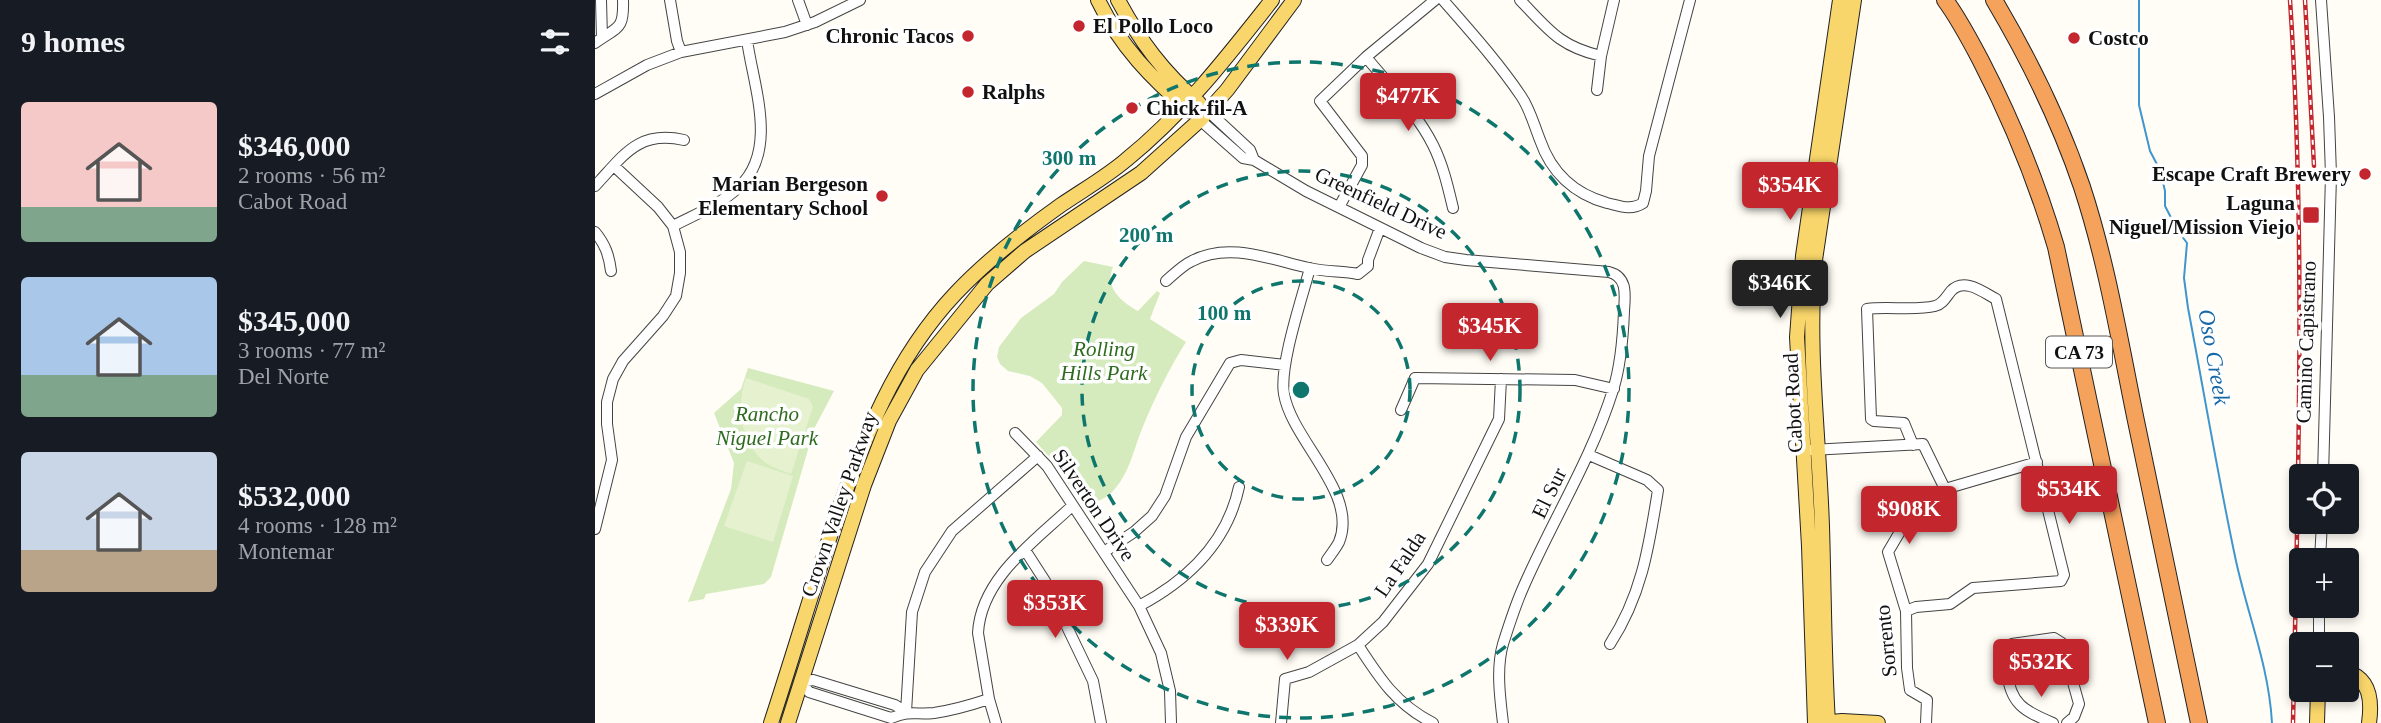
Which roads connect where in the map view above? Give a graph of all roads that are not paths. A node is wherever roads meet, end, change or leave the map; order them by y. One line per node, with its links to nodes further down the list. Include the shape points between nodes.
1 (601, 0): 21 (street)
2 (623, 0): 21 (street, via 621,24)
3 (670, 0): 23 (street)
4 (798, 0): 20 (street)
5 (860, 0): 20 (street)
6 (1098, 0): 28 (main road, Greenfield Drive, via 1135,59)
7 (1118, 0): 28 (main road, Greenfield Drive, via 1138,36)
8 (1272, 0): 28 (main road, Crown Valley Parkway)
9 (1294, 0): 29 (main road, Crown Valley Parkway)
10 (1435, 0): 25 (street)
11 (1443, 0): 14 (street, via 1524,99 1541,144 1562,178 1590,198 1627,208 1643,203 1649,156)
12 (1520, 0): 24 (street, via 1554,36 1580,51)
13 (1614, 0): 24 (street)
14 (1690, 0)
15 (1840, 0): 49 (main road, Cabot Road, via 1799,294 1797,337)
16 (1854, 0): 49 (main road, Cabot Road, via 1816,252)
17 (1945, 0): 90 (highway, CA 73, via 2016,133 2056,247)
18 (1994, 0): 91 (highway, CA 73, via 2042,89 2089,212)
19 (2321, 0): 53 (street, Camino Capistrano, via 2331,175)
20 (807, 25): 22 (street)
21 (598, 40)
22 (747, 40): 23 (street); 35 (street, via 760,118 755,162 731,194)
23 (681, 52): 27 (street)
24 (1601, 56): 26 (street)
25 (1366, 57): 33 (street, via 1320,101 1362,156 1362,165); 34 (street, via 1423,127 1444,172)
26 (1597, 90)
27 (595, 93)
28 (1189, 102): 29 (main road, Greenfield Drive); 41 (main road, Crown Valley Parkway, via 1123,162 1027,230)
29 (1204, 115): 33 (street, Greenfield Drive, via 1243,158); 41 (main road, Crown Valley Parkway, via 1141,173)
30 (684, 140): 31 (street, via 647,139 628,150)
31 (614, 166): 32 (street); 35 (street)
32 (595, 186)
33 (1339, 207): 36 (street, Greenfield Drive)
34 (1453, 208)
35 (673, 226): 57 (street, via 680,252 676,296 613,379 607,402 612,460)
36 (1380, 228): 38 (street, via 1364,271); 40 (street, Greenfield Drive, via 1445,257 1609,272)
37 (595, 232): 39 (street, via 608,254)
38 (1310, 268): 42 (street, via 1228,251 1191,261); 43 (street)
39 (611, 271)
40 (1620, 277): 45 (street, El Sur, via 1624,286 1623,337)
41 (982, 278): 61 (main road, Crown Valley Parkway, via 954,295 916,343 877,410); 67 (main road, Crown Valley Parkway, via 917,370 889,421)
42 (1166, 281)
43 (1285, 365): 59 (street, via 1230,363 1186,437 1165,496 1152,516); 60 (street, via 1286,403 1341,509 1339,541)
44 (1501, 379): 45 (street, via 1575,380); 46 (street, via 1415,377); 65 (street, La Falda, via 1499,419 1428,564 1383,622)
45 (1614, 389): 50 (street, El Sur)
46 (1401, 410)
47 (1015, 433): 51 (street, Silverton Drive)
48 (1913, 444): 49 (street); 52 (street, via 1904,423 1871,418 1867,309 1936,306 1952,290 1968,285 1996,299); 55 (street, via 1923,444)
49 (1811, 450): 84 (main road, Cabot Road); 86 (main road, Cabot Road, via 1822,526)
50 (1589, 455): 64 (street, via 1647,480 1658,490 1645,569); 83 (street, El Sur, via 1522,589 1502,647)
51 (1038, 456): 56 (street, Silverton Drive); 72 (street, via 951,531 925,572 912,612)
52 (2037, 461): 55 (street, Sorrento); 63 (street, via 2064,575 2060,581 1973,588 1950,604)
53 (2323, 464)
54 (1240, 487): 62 (street, via 1234,511 1211,549 1183,578)
55 (1945, 489): 63 (street, Sorrento, via 1918,501 1888,552)
56 (1072, 506): 58 (street); 59 (street, Silverton Drive)
57 (595, 529)
58 (1025, 550): 69 (street, via 997,580 978,625); 78 (street, via 1093,681)
59 (1104, 552): 62 (street, Silverton Drive)
60 (1327, 560)
61 (813, 589): 67 (main road, via 817,597 795,667); 74 (main road, Crown Valley Parkway)
62 (1139, 606): 79 (street, Silverton Drive, via 1161,653 1170,691)
63 (1906, 611): 88 (street, Sorrento, via 1910,690 1927,700)
64 (1610, 644)
65 (1358, 645): 73 (street); 80 (street, La Falda, via 1309,672 1285,679)
66 (2359, 679): 93 (main road, via 2372,700)
67 (801, 682): 68 (street, via 813,680); 71 (street, via 809,692); 74 (main road, via 793,684 782,710); 76 (main road, Crown Valley Parkway)
68 (870, 697): 71 (street); 72 (street)
69 (989, 699): 72 (street, via 957,710); 77 (street)
70 (2318, 702): 92 (main road)
71 (866, 711): 72 (street, via 891,718)
72 (906, 712)
73 (1411, 712): 81 (street); 82 (street)
74 (773, 718)
75 (2048, 722): 89 (street, via 2011,694 2006,660 2007,651 2016,643 2054,638 2065,647 2079,704)
76 (788, 723)
77 (996, 723)
78 (1101, 723)
79 (1171, 723)
80 (1281, 723)
81 (1404, 723)
82 (1433, 723)
83 (1503, 723)
84 (1815, 723)
85 (1821, 723): 86 (main road)
86 (1828, 723): 87 (main road)
87 (1878, 723)
88 (1926, 723)
89 (2067, 723)
90 (2157, 723)
91 (2199, 723)
92 (2317, 723)
93 (2369, 723)

